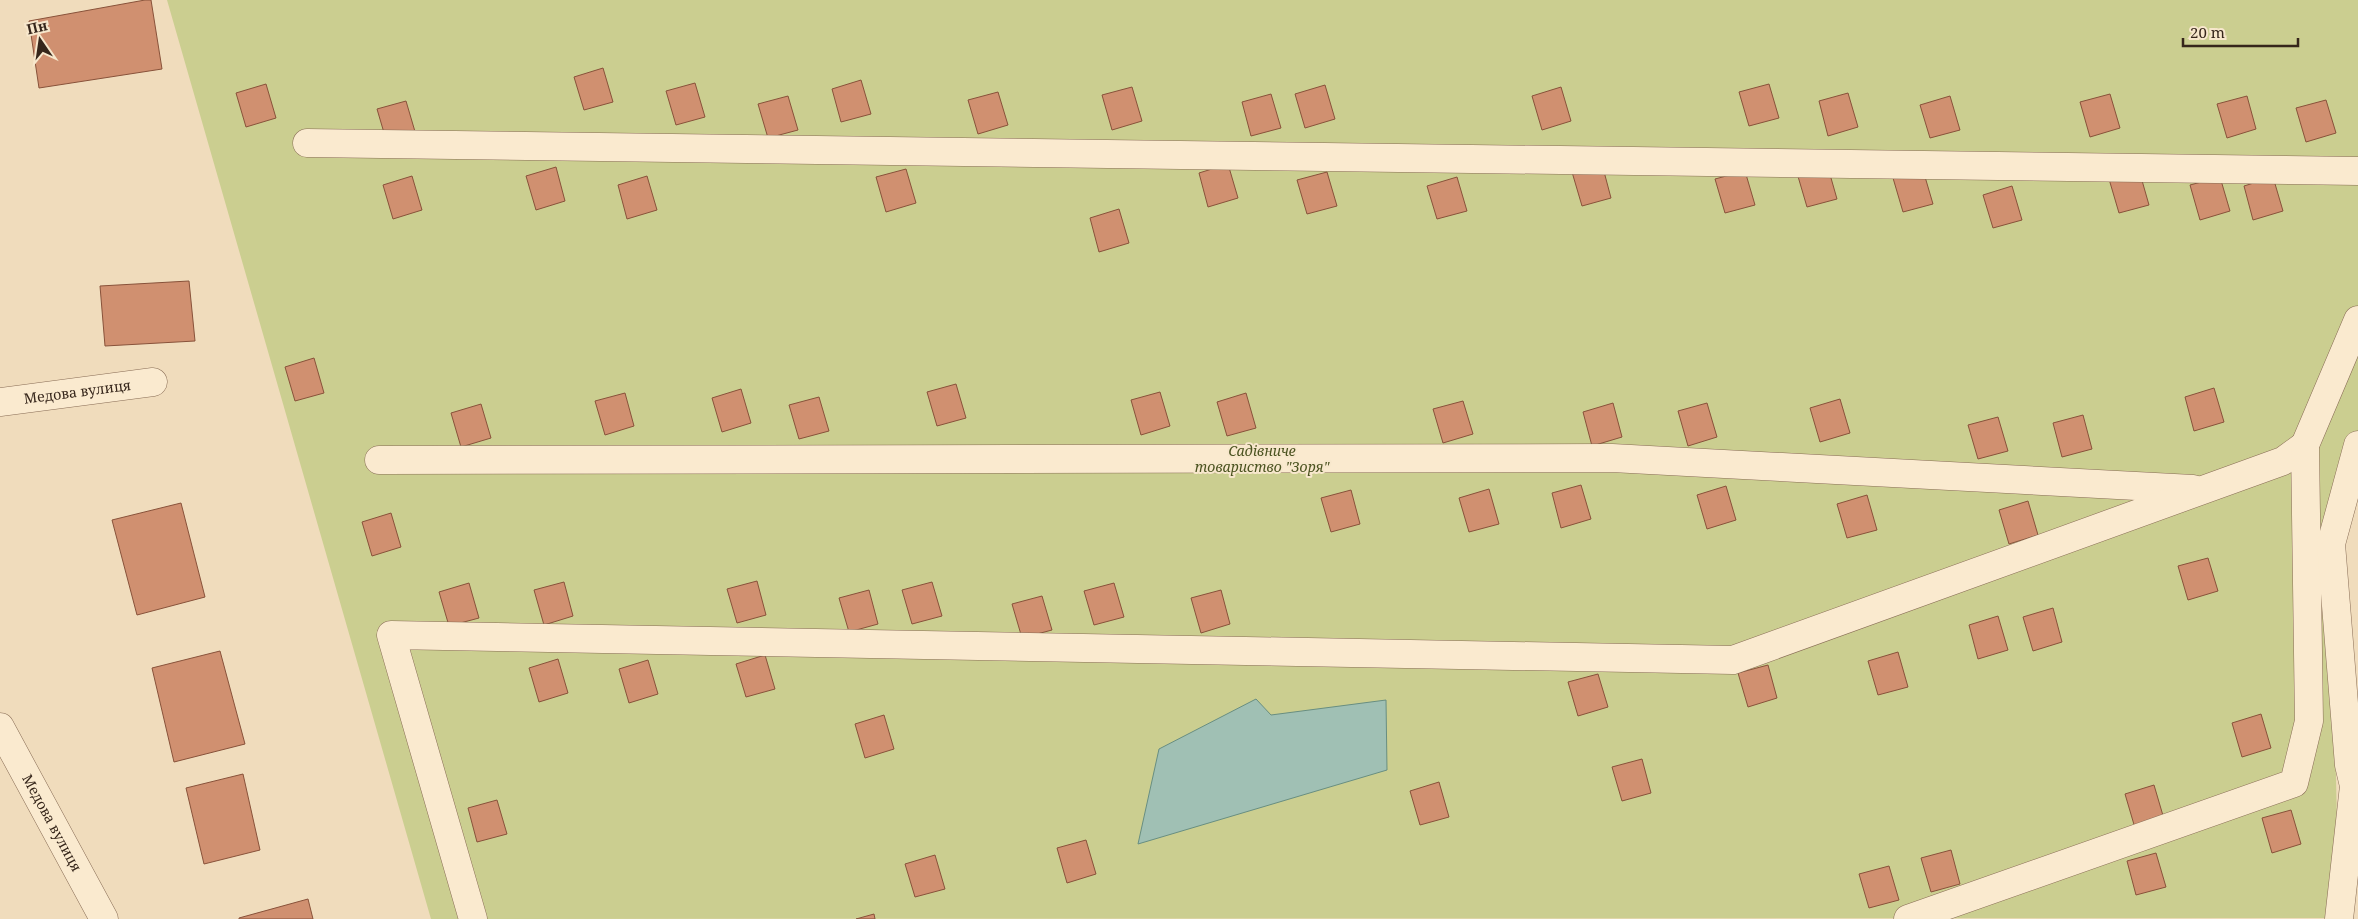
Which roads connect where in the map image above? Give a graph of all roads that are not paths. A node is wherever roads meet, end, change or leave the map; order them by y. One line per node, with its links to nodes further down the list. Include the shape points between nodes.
1 (307, 144): 2 (street)
2 (2358, 172)
3 (2358, 320): 6 (street)
4 (153, 382): 5 (street, Медова вулиця)
5 (0, 402)
6 (2305, 445): 9 (street, via 2283,461); 13 (street, via 2309,721 2294,783)
7 (2358, 445): 14 (street, via 2331,544 2349,765 2354,786)
8 (379, 460): 9 (street, via 1612,458)
9 (2205, 490): 12 (street, via 1733,660 391,635)
10 (0, 727): 11 (street, Медова вулиця)
11 (104, 919)
12 (473, 919)
13 (1908, 919)
14 (2339, 919)

